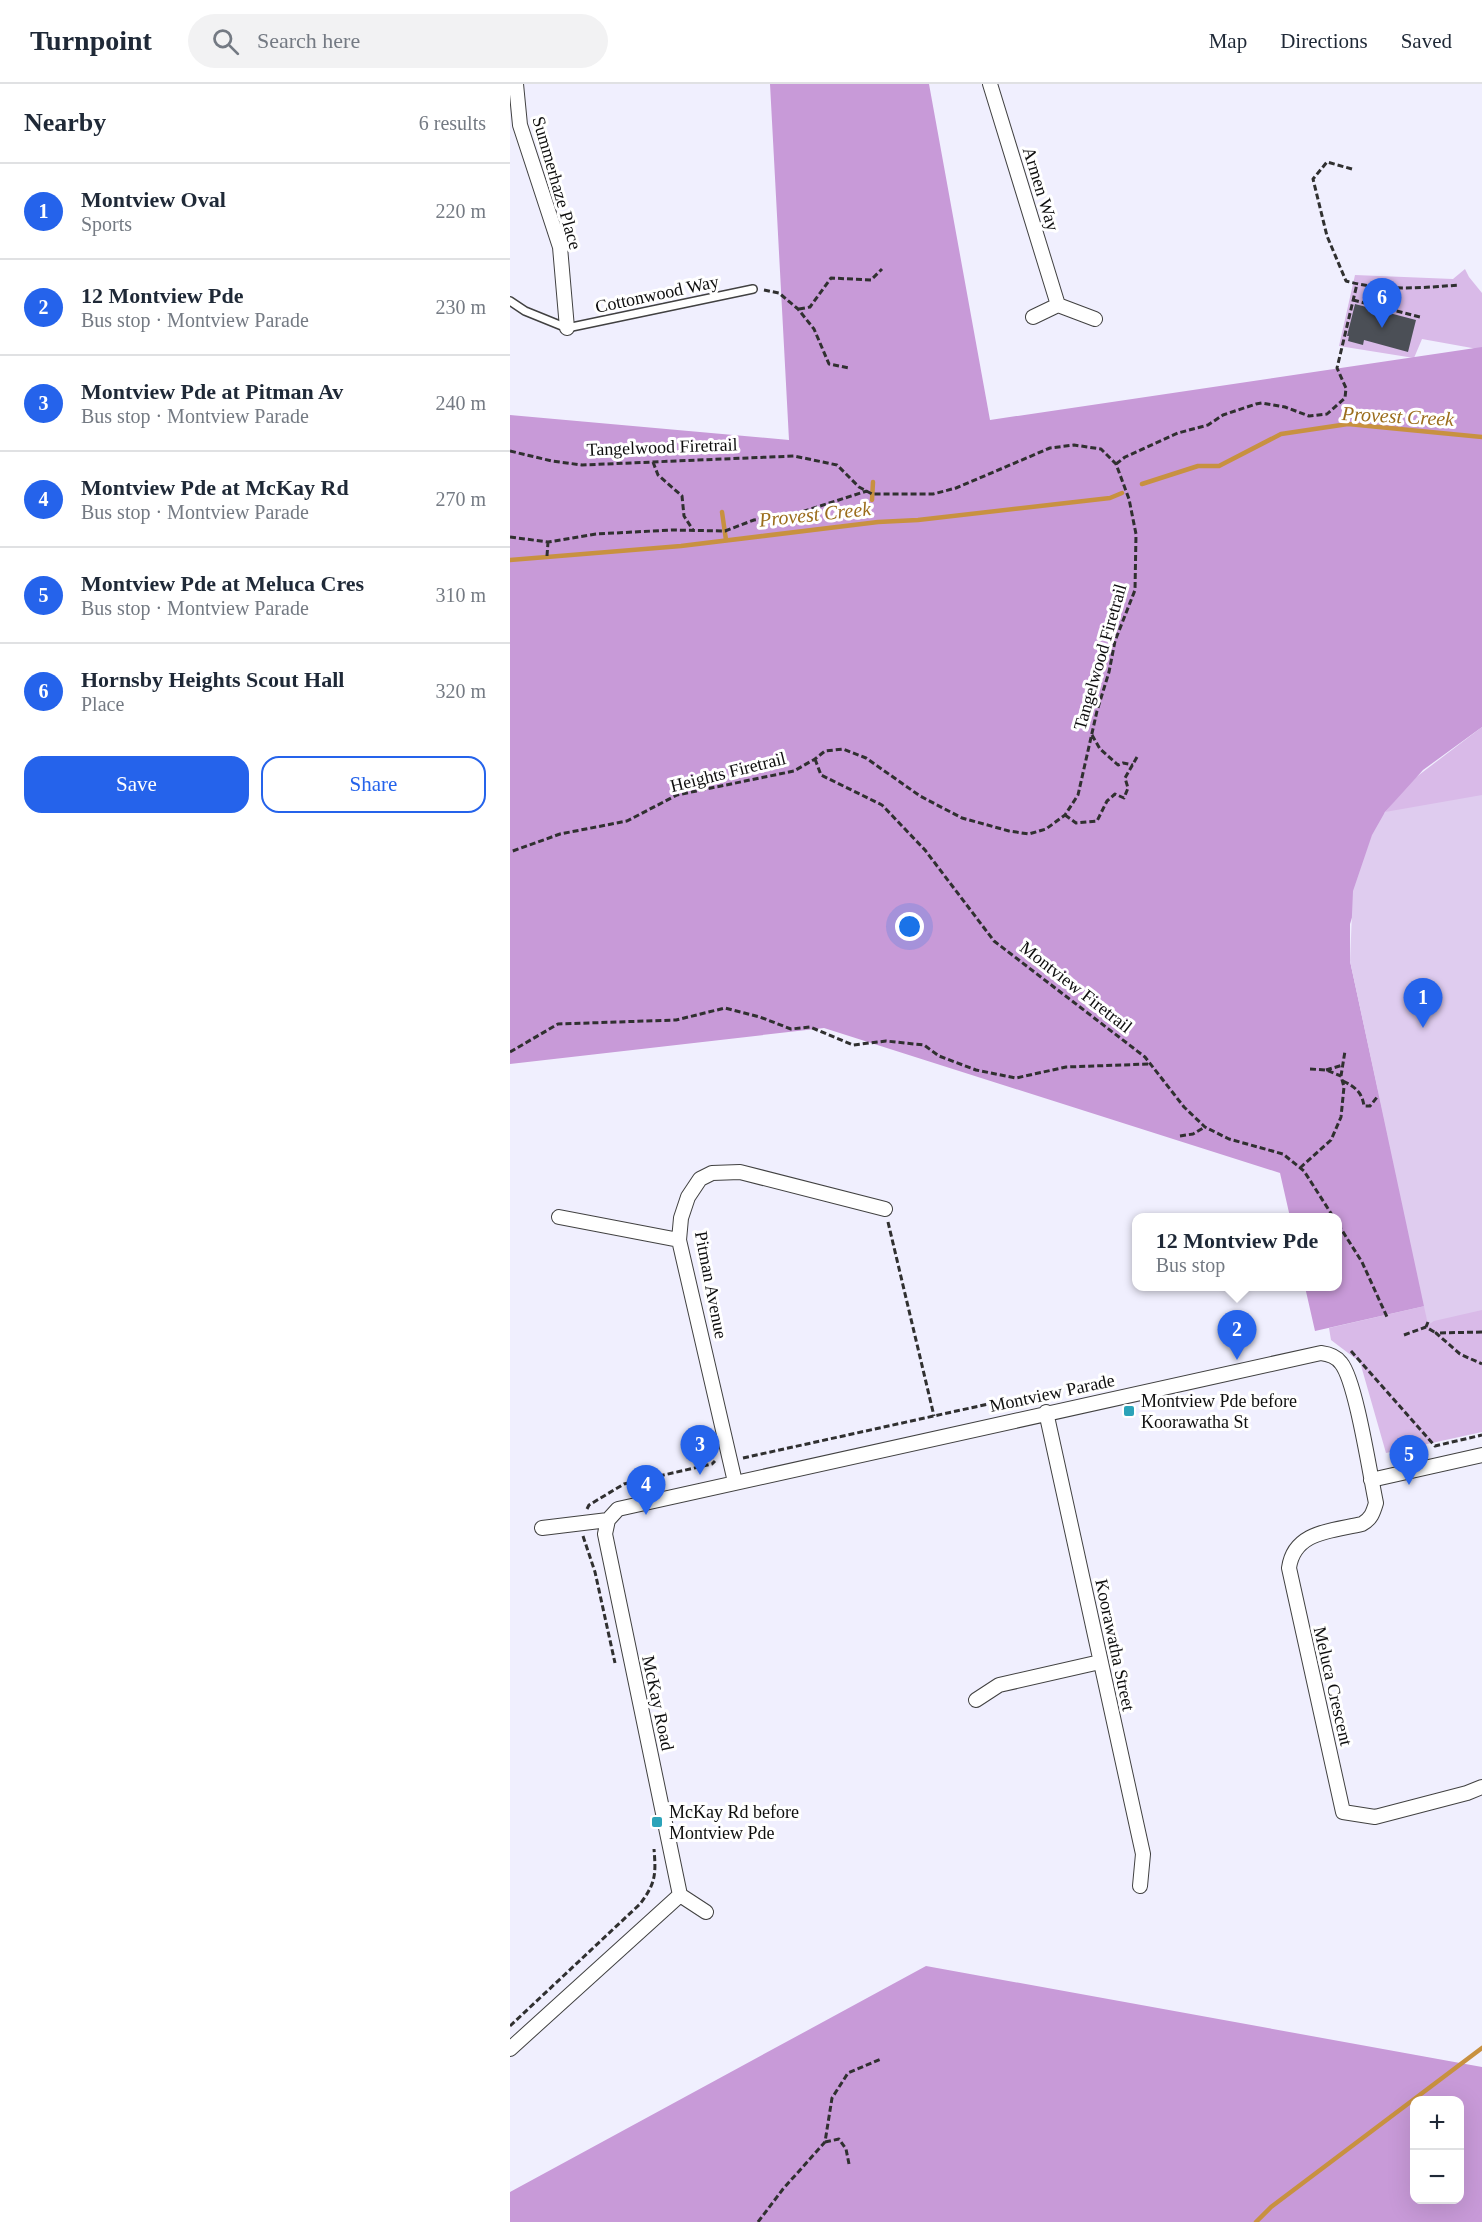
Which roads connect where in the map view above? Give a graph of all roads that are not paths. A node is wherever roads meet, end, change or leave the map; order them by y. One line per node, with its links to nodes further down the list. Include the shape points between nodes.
1 (516, 84): 8 (street, Summerhaze Place, via 520,125 560,247)
2 (990, 84): 5 (street, Armen Way)
3 (753, 289): 8 (lane, Cottonwood Way)
4 (510, 301): 8 (lane)
5 (1058, 305): 6 (street); 7 (street)
6 (1033, 317)
7 (1095, 319)
8 (567, 328)
9 (885, 1209): 11 (street, Pitman Avenue, via 740,1172 712,1173 700,1179 688,1197)
10 (559, 1216): 11 (street)
11 (679, 1240): 15 (street, Pitman Avenue)
12 (1046, 1413): 14 (street, Montview Parade, via 1321,1353 1332,1355 1342,1363 1351,1384); 15 (street, Montview Parade); 18 (street, Koorawatha Street)
13 (1482, 1455): 14 (street)
14 (1371, 1480): 20 (street, Meluca Crescent, via 1376,1503 1369,1520 1301,1541 1288,1568 1343,1812 1375,1817)
15 (735, 1482): 16 (street, Montview Parade, via 628,1506 618,1509)
16 (608, 1520): 17 (street, Montview Parade); 22 (street, McKay Road, via 607,1545)
17 (542, 1528)
18 (1101, 1662): 19 (street, via 999,1685); 21 (street, Koorawatha Street, via 1143,1854)
19 (976, 1700)
20 (1482, 1787)
21 (1140, 1886)
22 (680, 1894): 23 (street); 24 (street)
23 (706, 1912)
24 (510, 2049)

